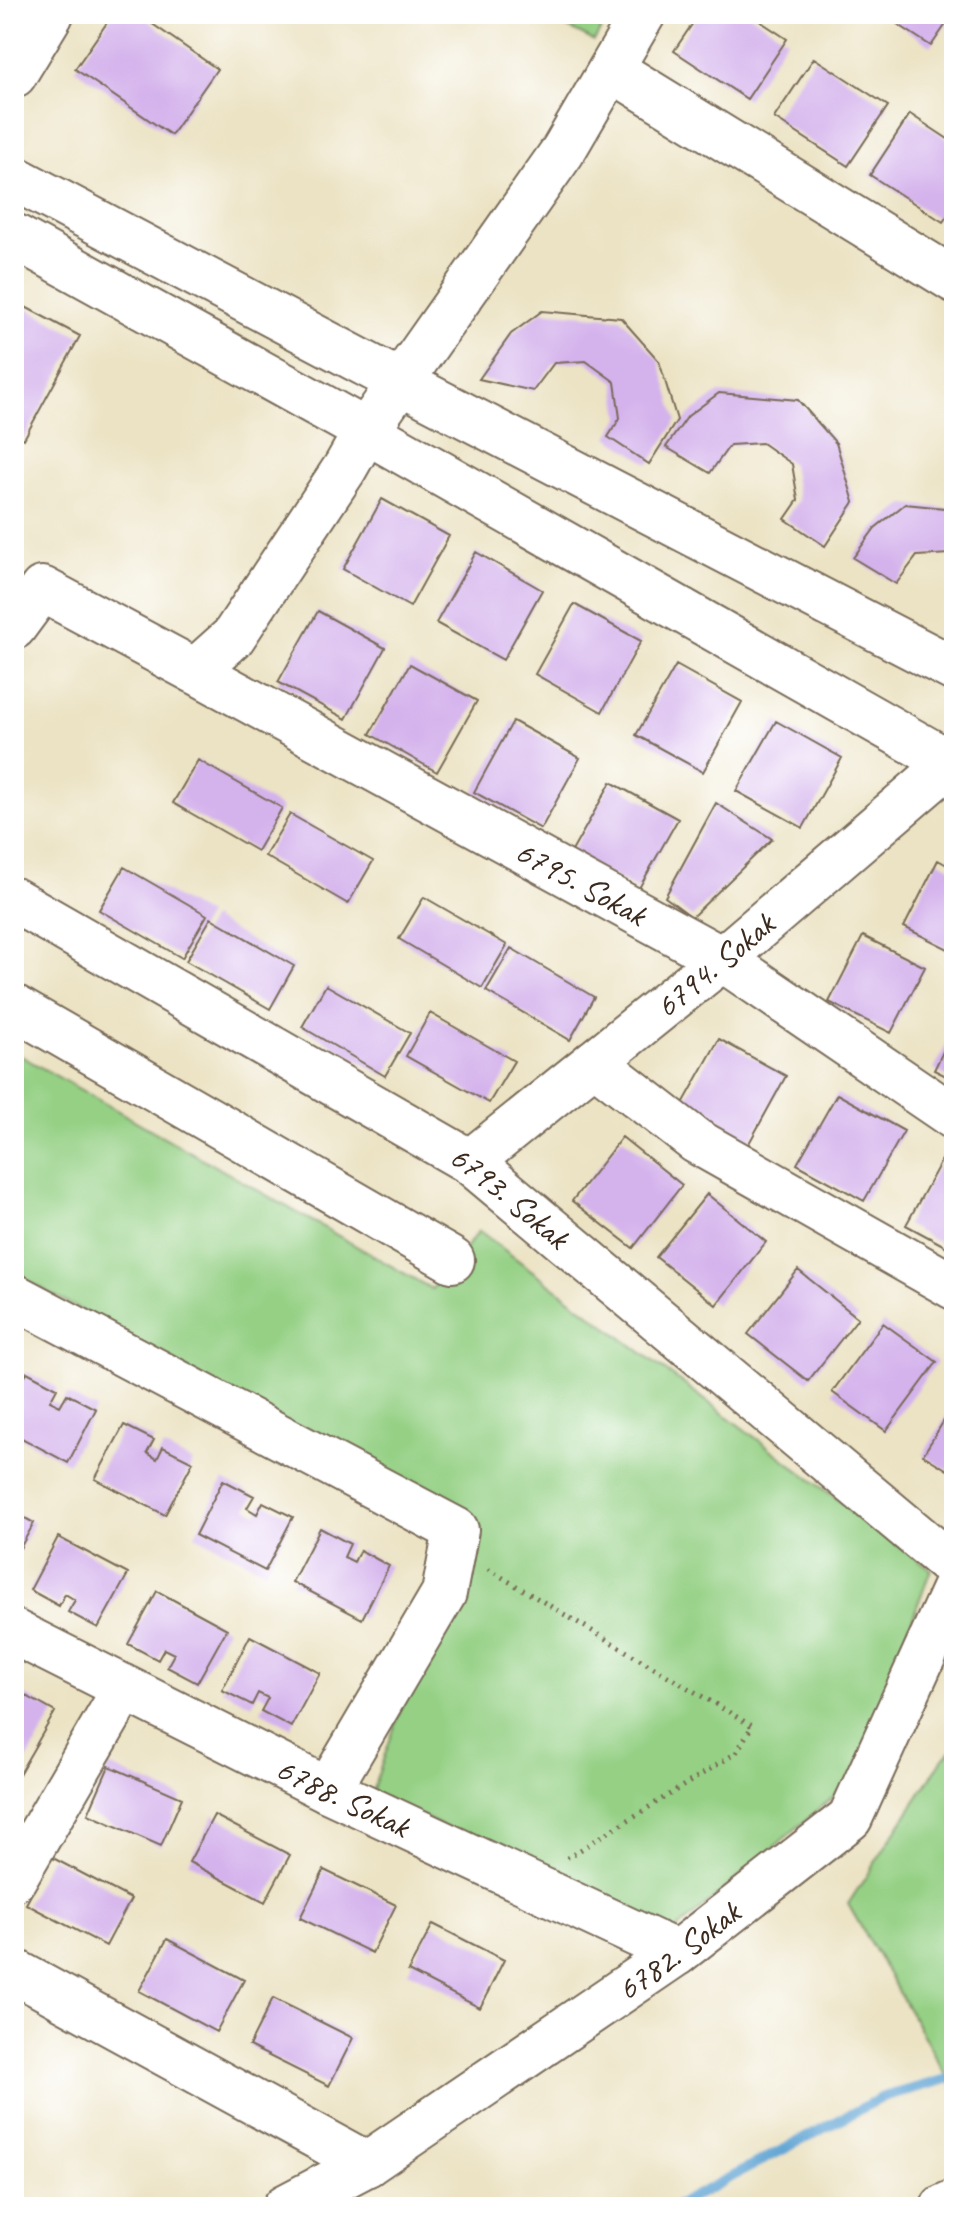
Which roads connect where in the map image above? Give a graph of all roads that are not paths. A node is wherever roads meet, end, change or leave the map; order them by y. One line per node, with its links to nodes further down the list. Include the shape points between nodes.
1 (51, 14): 4 (main road)
2 (643, 14): 3 (main road)
3 (611, 69): 7 (main road); 8 (main road, via 563,151)
4 (14, 75)
5 (14, 178): 8 (main road)
6 (14, 236): 9 (main road)
7 (954, 280)
8 (400, 382): 9 (main road); 12 (main road)
9 (366, 431): 13 (main road, via 233,637); 14 (main road)
10 (28, 579): 11 (main road); 13 (main road, 6795. Sokak)
11 (14, 627)
12 (954, 669)
13 (195, 671): 16 (main road, 6795. Sokak)
14 (953, 763): 16 (main road, 6794. Sokak)
15 (14, 900): 20 (main road, 6793. Sokak)
16 (722, 959): 18 (main road, 6794. Sokak); 19 (main road, 6795. Sokak)
17 (14, 1007): 21 (main road)
18 (594, 1062): 20 (main road, 6794. Sokak); 22 (main road, via 696,1141)
19 (954, 1117)
20 (470, 1162): 24 (main road, 6793. Sokak)
21 (452, 1260)
22 (954, 1287)
23 (14, 1296): 28 (main road, via 456,1530 444,1593)
24 (954, 1567)
25 (954, 1589): 30 (main road, 6782. Sokak, via 850,1818)
26 (14, 1632): 27 (main road, 6788. Sokak)
27 (124, 1690): 28 (main road, 6788. Sokak); 29 (main road)
28 (328, 1790): 30 (main road, 6788. Sokak)
29 (14, 1879)
30 (677, 1953): 32 (main road, 6782. Sokak)
31 (14, 1971): 32 (main road)
32 (367, 2164): 34 (main road, 6782. Sokak)
33 (954, 2202): 35 (main road)
34 (285, 2207)
35 (943, 2207)

